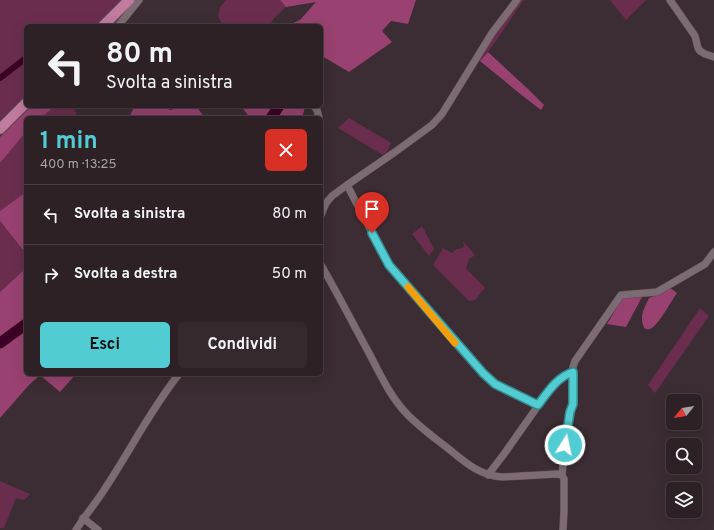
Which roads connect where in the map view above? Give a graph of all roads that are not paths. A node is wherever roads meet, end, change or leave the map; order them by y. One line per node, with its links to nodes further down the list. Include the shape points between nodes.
1 (129, 0): 5 (main road)
2 (139, 0): 6 (street)
3 (517, 0): 10 (street, via 492,33 442,114 432,125)
4 (670, 0): 7 (street, via 695,36 700,51)
5 (105, 24)
6 (120, 24)
7 (714, 57)
8 (24, 105): 9 (main road)
9 (0, 130)
10 (347, 185): 11 (street, via 332,196); 16 (street, via 389,265 455,342 495,384)
11 (323, 210)
12 (714, 252): 14 (street, via 705,264 657,292 621,294 575,361)
13 (323, 269): 17 (street, via 399,405 454,454 479,472)
14 (573, 372): 16 (street, via 562,377); 18 (street, via 573,404)
15 (178, 376): 19 (street)
16 (538, 405): 17 (street)
17 (488, 475): 18 (street)
18 (562, 475): 22 (street)
19 (84, 518): 20 (street); 21 (street)
20 (76, 530)
21 (98, 530)
22 (563, 530)

